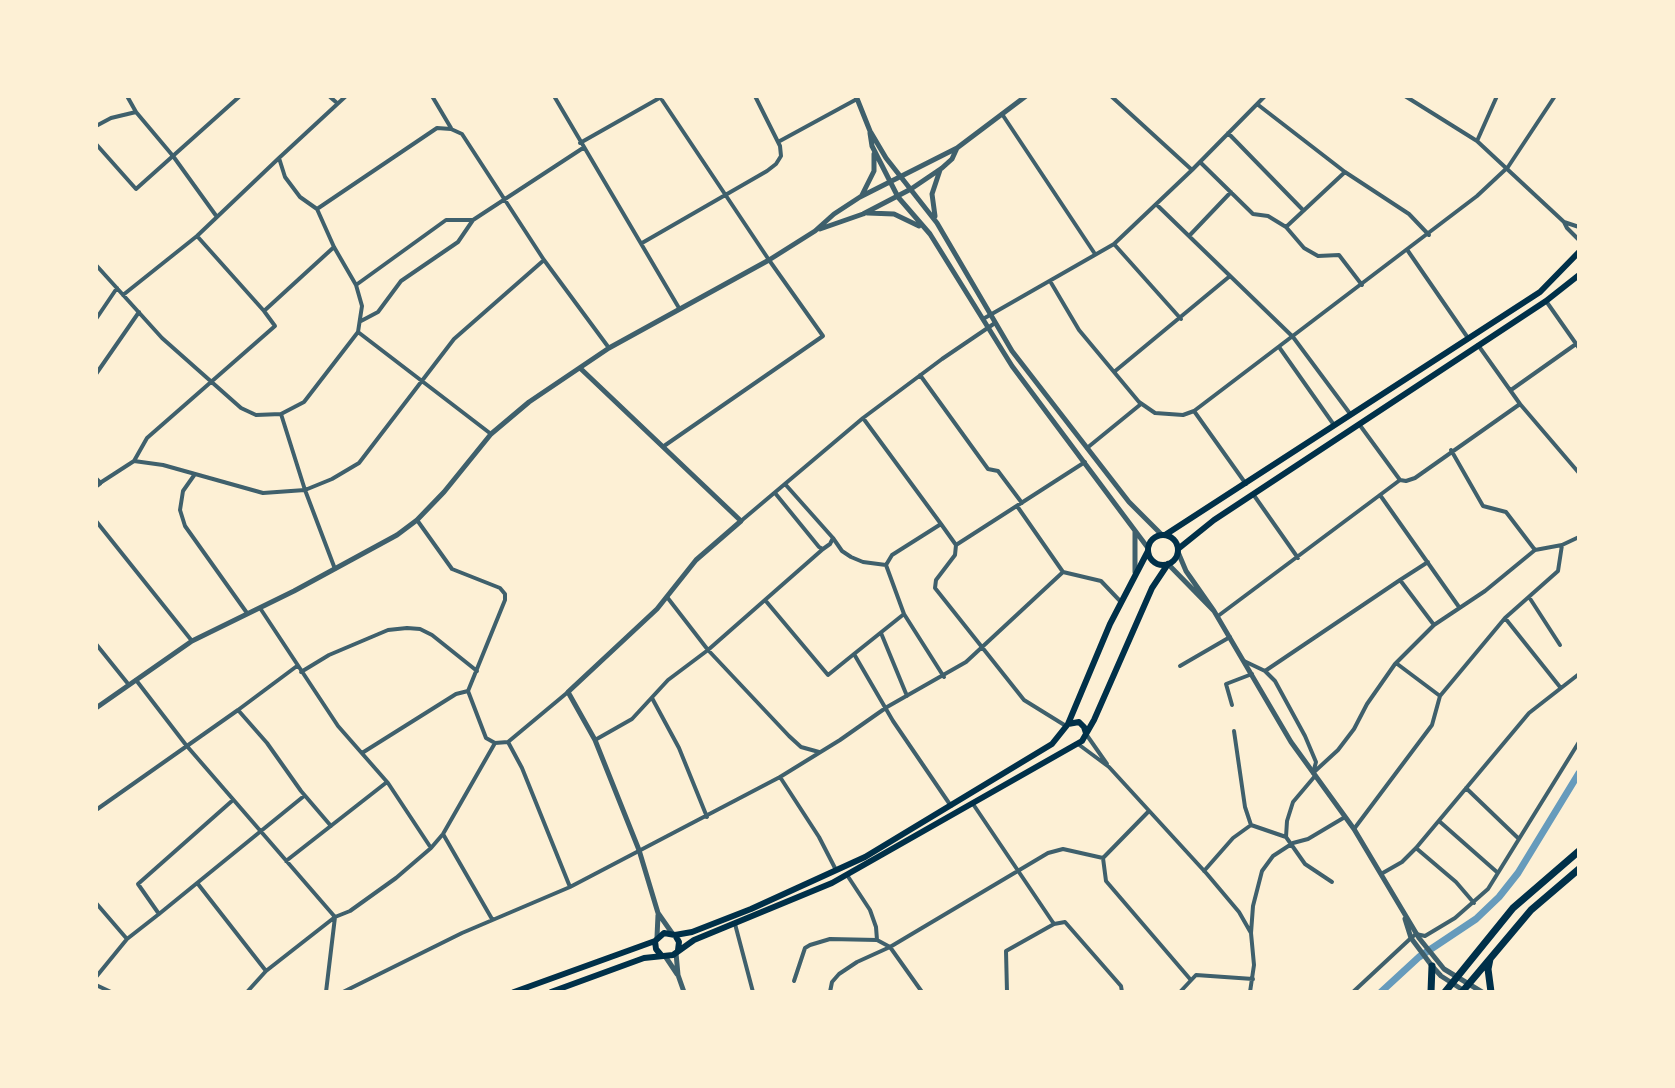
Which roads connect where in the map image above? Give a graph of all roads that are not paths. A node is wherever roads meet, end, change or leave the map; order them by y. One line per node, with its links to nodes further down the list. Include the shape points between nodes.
1 (127, 96): 18 (street)
2 (240, 96): 31 (street)
3 (329, 96): 16 (street)
4 (346, 96): 16 (street)
5 (432, 96): 21 (street)
6 (554, 96): 26 (street)
7 (755, 96): 25 (street)
8 (1026, 96): 19 (street)
9 (1111, 96): 36 (street)
10 (1265, 96): 17 (street)
11 (1405, 96): 24 (street)
12 (1497, 96): 24 (street)
13 (1555, 96): 34 (street)
14 (662, 97): 26 (street); 42 (street)
15 (856, 97): 22 (street); 25 (street)
16 (337, 103): 32 (street)
17 (1257, 104): 23 (street); 37 (street)
18 (136, 112): 20 (street); 31 (street)
19 (1002, 114): 30 (street); 67 (street)
20 (96, 126)
21 (451, 129): 45 (street, via 462,134); 47 (street, via 437,128)
22 (870, 131): 28 (street); 38 (street)
23 (1228, 133): 33 (street); 48 (street)
24 (1477, 141): 34 (street)
25 (778, 142): 42 (street, via 781,156 776,164)
26 (580, 143): 29 (street)
27 (96, 144): 31 (street, via 136,189)
28 (872, 146): 39 (street); 43 (street, via 874,171)
29 (583, 148): 45 (street); 62 (street)
30 (957, 148): 35 (street); 38 (street)
31 (173, 156): 50 (street)
32 (279, 158): 47 (street, via 300,197); 50 (street)
33 (1200, 162): 36 (street); 41 (street)
34 (1508, 167): 52 (street); 59 (street)
35 (942, 168): 40 (street); 53 (street, via 932,194)
36 (1192, 170): 46 (street)
37 (1345, 172): 48 (street); 59 (street, via 1408,214)
38 (901, 176): 39 (street); 40 (street)
39 (889, 182): 43 (street); 44 (street)
40 (911, 189): 44 (street); 53 (street)
41 (1231, 192): 54 (street, via 1254,214 1268,216); 58 (street)
42 (724, 194): 62 (street); 69 (street)
43 (860, 197): 56 (street)
44 (898, 197): 49 (street); 57 (street)
45 (506, 200): 51 (street); 68 (street)
46 (1157, 204): 58 (street); 63 (street)
47 (317, 209): 64 (street)
48 (1302, 209): 54 (street)
49 (863, 214): 56 (street); 57 (street, via 894,214)
50 (217, 217): 60 (street)
51 (472, 220): 74 (street, via 446,220); 86 (street, via 458,242 401,281 378,312)
52 (1564, 222): 55 (street); 61 (street)
53 (937, 224): 82 (street)
54 (1286, 227): 75 (street, via 1304,248 1318,256 1339,255)
55 (1579, 227)
56 (815, 231): 69 (street)
57 (930, 234): 85 (street)
58 (1190, 235): 72 (street)
59 (1429, 235): 65 (street)
60 (197, 236): 77 (street); 80 (street)
61 (1579, 240)
62 (642, 243): 79 (street)
63 (1114, 244): 67 (street); 84 (street)
64 (334, 248): 74 (street); 80 (street)
65 (1408, 251): 75 (street); 91 (street)
66 (1579, 252): 91 (main road, via 1540,292)
67 (1095, 254): 73 (street)
68 (544, 260): 95 (street); 101 (street, via 454,339)
69 (769, 260): 79 (street); 112 (street, via 823,336)
70 (96, 265): 76 (street)
71 (1579, 275): 78 (main road)
72 (1230, 276): 84 (street); 90 (street)
73 (1050, 281): 82 (street); 97 (street, via 1079,330)
74 (356, 285): 86 (street, via 362,306)
75 (1362, 285): 90 (street)
76 (117, 288): 77 (street); 83 (street)
77 (123, 295): 81 (street)
78 (1546, 301): 92 (main road); 93 (street)
79 (679, 308): 95 (street)
80 (264, 311): 100 (street, via 275,326)
81 (139, 312): 98 (street); 100 (street, via 162,338)
82 (990, 314): 85 (street); 87 (street)
83 (96, 319)
84 (1181, 319): 97 (street)
85 (982, 320): 88 (street)
86 (360, 322): 89 (street)
87 (995, 323): 88 (street); 113 (street)
88 (987, 328): 99 (street); 116 (street)
89 (358, 332): 101 (street); 106 (street, via 304,402)
90 (1293, 337): 94 (street); 107 (street)
91 (1468, 339): 107 (main road)
92 (1478, 345): 102 (street); 109 (main road)
93 (1578, 346): 102 (street)
94 (1279, 347): 105 (street); 110 (street)
95 (609, 348): 96 (street)
96 (580, 368): 111 (street, via 529,402); 112 (street)
97 (1114, 372): 103 (street)
98 (96, 374)
99 (920, 375): 108 (street); 127 (street, via 988,469 999,471)
100 (212, 381): 106 (street, via 241,408 256,415); 115 (street, via 147,438)
101 (421, 381): 111 (street); 123 (street, via 359,463)
102 (1511, 390): 104 (street)
103 (1141, 404): 105 (street, via 1166,415); 113 (street)
104 (1520, 404): 114 (street); 117 (street)
105 (1194, 411): 122 (street)
106 (281, 414): 123 (street)
107 (1351, 415): 110 (main road)
108 (863, 418): 121 (street); 132 (street)
109 (1359, 424): 119 (street); 125 (main road)
110 (1335, 426): 122 (main road)
111 (491, 434): 129 (street)
112 (664, 446): 131 (street)
113 (1087, 448): 134 (street, via 1146,521)
114 (1451, 450): 119 (street, via 1415,478); 142 (street, via 1483,506 1506,512)
115 (134, 461): 118 (street); 120 (street)
116 (1086, 462): 127 (street); 133 (street)
117 (1579, 473)
118 (195, 474): 123 (street, via 263,493); 157 (street, via 183,491 180,510 185,526)
119 (1400, 480): 126 (street)
120 (97, 483)
121 (785, 484): 124 (street); 136 (street)
122 (1246, 484): 134 (main road)
123 (305, 490): 147 (street)
124 (775, 493): 131 (street); 139 (street)
125 (1253, 494): 141 (main road); 143 (street)
126 (1380, 495): 143 (street); 144 (street)
127 (1022, 503): 128 (street)
128 (1017, 506): 137 (street); 148 (street)
129 (417, 520): 147 (street); 174 (street, via 452,569 500,588 505,594)
130 (96, 521): 164 (street)
131 (741, 521): 151 (street, via 696,560)
132 (941, 524): 137 (street); 146 (street, via 892,555)
133 (1134, 526): 140 (street); 149 (street)
134 (1164, 535): 140 (main road, via 1155,538); 141 (main road, via 1175,542)
135 (1579, 537): 138 (street)
136 (833, 538): 139 (street); 146 (street, via 851,557)
137 (956, 545): 166 (street, via 955,555 936,580 935,588)
138 (1562, 545): 142 (street); 152 (street, via 1558,571)
139 (824, 549): 153 (street)
140 (1148, 549): 145 (main road, via 1155,562); 149 (main road)
141 (1178, 550): 145 (main road); 159 (street, via 1186,571)
142 (1535, 550): 155 (street)
143 (1298, 558): 159 (street)
144 (1428, 562): 150 (street); 155 (street)
145 (1168, 564): 159 (street); 194 (main road, via 1152,588)
146 (886, 565): 158 (street)
147 (335, 569): 156 (street)
148 (1063, 572): 154 (street, via 1101,581); 166 (street)
149 (1135, 574): 154 (main road)
150 (1401, 580): 161 (street); 175 (street)
151 (667, 596): 168 (street); 184 (street)
152 (1529, 597): 160 (street); 167 (street)
153 (765, 600): 168 (street); 169 (street, via 828,675)
154 (1121, 602): 192 (main road)
155 (1459, 607): 161 (street)
156 (260, 608): 157 (street); 172 (street)
157 (247, 613): 164 (street)
158 (903, 614): 162 (street); 179 (street)
159 (1216, 614): 163 (street)
160 (1505, 618): 182 (street); 186 (street)
161 (1434, 625): 171 (street)
162 (881, 633): 169 (street); 185 (street)
163 (1230, 637): 170 (street); 173 (street)
164 (192, 641): 180 (street)
165 (96, 644): 181 (street)
166 (982, 645): 179 (street); 192 (street, via 1024,700)
167 (1560, 645)
168 (708, 650): 187 (street, via 668,680); 202 (street, via 801,747)
169 (854, 654): 189 (street)
170 (1244, 661): 175 (street); 177 (street)
171 (1396, 663): 186 (street); 204 (street, via 1343,743)
172 (297, 666): 176 (street); 191 (street)
173 (1180, 666)
174 (477, 671): 176 (street, via 432,635 407,628 388,630 329,655); 183 (street)
175 (1265, 671): 204 (street, via 1275,681 1305,736 1316,762)
176 (301, 672): 201 (street)
177 (1252, 674): 188 (street, via 1226,684); 204 (street)
178 (1579, 674): 182 (street)
179 (944, 677): 185 (street)
180 (136, 680): 181 (street); 200 (street)
181 (129, 685): 190 (street)
182 (1560, 687): 207 (street, via 1529,713)
183 (468, 691): 198 (street, via 486,738); 201 (street, via 456,694)
184 (568, 692): 195 (street); 196 (street)
185 (907, 696): 189 (street)
186 (1440, 696): 219 (street, via 1432,725)
187 (652, 698): 195 (street, via 632,718); 214 (street, via 679,748)
188 (1232, 705)
189 (887, 707): 202 (street); 211 (street)
190 (96, 708)
191 (238, 710): 200 (street); 208 (street)
192 (1067, 727): 194 (main road, via 1079,722); 199 (main road, via 1067,739); 211 (main road, via 1045,749)
193 (1234, 731): 217 (street)
194 (1086, 734): 199 (main road); 203 (street)
195 (595, 740): 227 (street)
196 (508, 742): 198 (street); 240 (street)
197 (1579, 742): 223 (street)
198 (495, 743): 221 (street)
199 (1076, 743): 203 (street); 210 (main road)
200 (186, 745): 209 (street); 212 (street)
201 (362, 753): 206 (street)
202 (820, 753): 205 (street)
203 (1108, 767): 213 (street)
204 (1314, 774): 215 (street); 222 (street, via 1293,802)
205 (780, 777): 214 (street); 232 (street)
206 (387, 783): 218 (street); 225 (street)
207 (1466, 788): 216 (street); 223 (street)
208 (304, 796): 218 (street); 220 (street)
209 (233, 800): 220 (street); 244 (street, via 138,884)
210 (972, 803): 233 (street); 236 (main road)
211 (951, 807): 232 (main road)
212 (96, 810)
213 (1148, 812): 229 (street); 234 (street)
214 (707, 817): 227 (street)
215 (1346, 817): 219 (street); 224 (street, via 1308,839)
216 (1439, 821): 226 (street); 235 (street)
217 (1251, 825): 222 (street); 234 (street, via 1233,838)
218 (331, 826): 230 (street)
219 (1354, 829): 237 (street)
220 (262, 832): 230 (street); 239 (street)
221 (443, 834): 225 (street); 246 (street)
222 (1286, 837): 224 (street)
223 (1519, 839): 235 (street)
224 (1293, 843): 238 (street, via 1305,864); 249 (street, via 1273,856 1262,871)
225 (431, 848): 245 (street, via 396,878 350,911)
226 (1416, 848): 237 (street); 242 (street)
227 (639, 850): 240 (street); 243 (street)
228 (1579, 851): 263 (main road, via 1513,908)
229 (1103, 858): 233 (street, via 1063,849); 264 (street, via 1106,881)
230 (286, 861): 245 (street)
231 (1579, 869): 257 (main road, via 1536,905)
232 (836, 870): 250 (main road, via 751,909 692,932)
233 (1017, 870): 248 (street); 255 (street)
234 (1203, 871): 249 (street, via 1239,912)
235 (1498, 873): 242 (street)
236 (847, 874): 247 (main road); 254 (street, via 870,910)
237 (1381, 874): 251 (street)
238 (1332, 882)
239 (198, 884): 244 (street); 260 (street)
240 (570, 887): 246 (street)
241 (96, 903): 252 (street)
242 (1474, 903): 251 (street, via 1425,936)
243 (658, 913): 250 (street); 253 (street)
244 (159, 914): 252 (street)
245 (335, 917): 260 (street); 273 (street)
246 (492, 919): 274 (street)
247 (735, 924): 256 (main road); 278 (street)
248 (1054, 924): 281 (street, via 1006,951); 282 (street, via 1065,922 1121,986)
249 (1251, 933): 265 (street)
250 (673, 934): 253 (main road, via 664,933); 256 (main road, via 679,942)
251 (1415, 938): 259 (street); 285 (street)
252 (127, 939): 262 (street)
253 (656, 939): 258 (main road, via 656,949); 275 (main road)
254 (877, 940): 255 (street); 266 (street, via 830,939 810,945 805,948)
255 (890, 947): 279 (street, via 838,974); 280 (street)
256 (677, 951): 258 (main road); 261 (street)
257 (1494, 952): 267 (main road); 289 (main road, via 1488,969)
258 (663, 956): 261 (street); 276 (main road, via 644,958)
259 (1432, 962): 263 (street); 268 (street); 286 (main road)
260 (266, 971): 272 (street)
261 (678, 975): 277 (street)
262 (96, 977)
263 (1458, 977): 267 (street); 268 (main road)
264 (1190, 979): 265 (street, via 1196,975); 283 (street)
265 (1253, 979): 284 (street)
266 (794, 981)
267 (1468, 983): 270 (main road); 288 (street)
268 (1452, 984): 270 (street); 287 (main road)
269 (96, 985): 271 (street)
270 (1464, 991)
271 (111, 992)
272 (247, 992)
273 (326, 992)
274 (344, 992)
275 (514, 992)
276 (551, 992)
277 (684, 992)
278 (753, 992)
279 (830, 992)
280 (922, 992)
281 (1007, 992)
282 (1122, 992)
283 (1180, 992)
284 (1250, 992)
285 (1353, 992)
286 (1431, 992)
287 (1446, 992)
288 (1482, 992)
289 (1491, 992)

